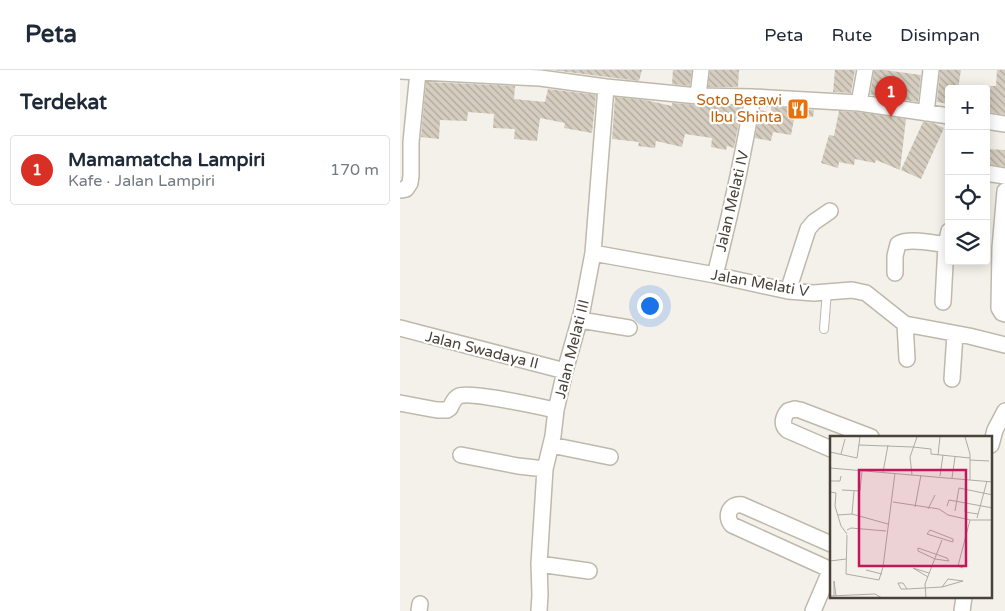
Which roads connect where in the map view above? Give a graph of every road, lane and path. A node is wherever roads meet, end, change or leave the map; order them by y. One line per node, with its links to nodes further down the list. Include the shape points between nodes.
1 (702, 70): 8 (street)
2 (864, 70): 10 (street)
3 (931, 70): 11 (street)
4 (400, 71): 5 (street)
5 (418, 72): 6 (street); 17 (street, via 410,183 406,189)
6 (540, 74): 7 (street)
7 (606, 87): 8 (street); 22 (street, Jalan Melati III)
8 (698, 96): 9 (street)
9 (753, 97): 10 (street); 25 (street, Jalan Melati IV, via 736,190)
10 (859, 103): 11 (street)
11 (926, 113): 12 (street)
12 (945, 115)
13 (990, 122): 14 (street)
14 (1005, 124)
15 (990, 174): 16 (street)
16 (1005, 176)
17 (400, 190)
18 (1005, 191): 21 (street)
19 (830, 211): 26 (street, via 808,229)
20 (945, 240): 24 (street, via 902,241 895,256)
21 (997, 248): 29 (street, via 999,308)
22 (593, 252): 25 (street, Jalan Melati V); 30 (street, Jalan Melati III)
23 (946, 265): 28 (street)
24 (895, 273)
25 (715, 275): 26 (street, Jalan Melati V)
26 (788, 291): 27 (street, Jalan Melati V)
27 (827, 291): 31 (street, Jalan Melati V, via 866,293); 34 (lane)
28 (943, 302)
29 (1005, 314)
30 (580, 320): 33 (street); 38 (street, Jalan Melati III)
31 (905, 324): 35 (street, Jalan Melati V); 37 (street)
32 (400, 328): 38 (street, Jalan Swadaya II)
33 (629, 328)
34 (824, 329)
35 (956, 334): 36 (street, Jalan Melati V); 39 (street)
36 (1005, 345)
37 (908, 359)
38 (564, 371): 41 (street, Jalan Melati III)
39 (952, 380)
40 (400, 403): 41 (street, via 442,411 450,408 459,396 474,395)
41 (556, 410): 45 (street, Jalan Melati III)
42 (1005, 411): 44 (street)
43 (868, 436): 46 (street, via 800,410 788,411 783,419 787,430)
44 (992, 441)
45 (551, 445): 48 (street); 49 (street, Jalan Melati III)
46 (830, 449)
47 (462, 455): 49 (street)
48 (610, 457)
49 (545, 469): 51 (street, Jalan Melati III)
50 (830, 544): 53 (street, via 742,505 733,506 728,516 732,525)
51 (539, 564): 52 (street); 56 (street, Jalan Melati III)
52 (589, 570)
53 (830, 570)
54 (830, 572): 57 (street)
55 (964, 598): 58 (street)
56 (539, 611)
57 (813, 611)
58 (962, 611)

